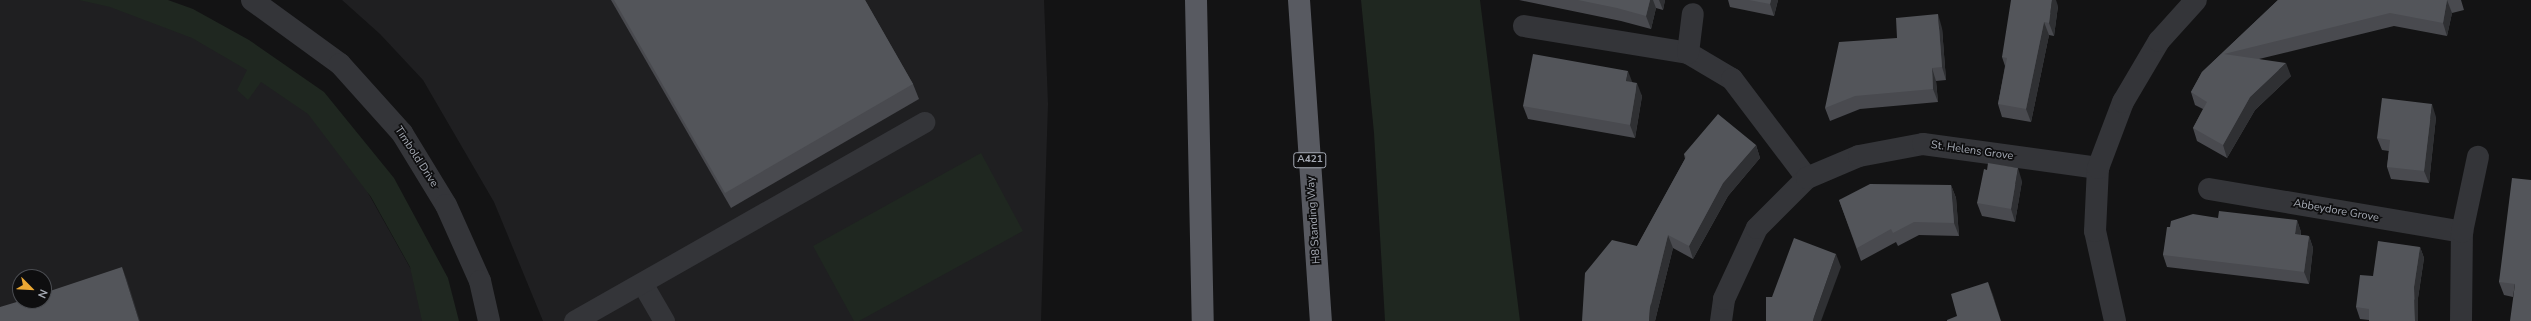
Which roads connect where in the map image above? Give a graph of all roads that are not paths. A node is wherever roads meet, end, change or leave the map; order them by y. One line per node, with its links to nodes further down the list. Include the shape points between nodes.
1 (1196, 0): 18 (highway)
2 (1299, 0): 19 (highway, H8 Standing Way / A421)
3 (2196, 0): 10 (street, via 2159,41 2123,102)
4 (260, 2): 15 (street, Timbold Drive, via 340,64 402,133 446,205 480,281)
5 (1693, 14): 7 (street)
6 (1524, 26): 7 (street)
7 (1688, 53): 11 (street, via 1732,79)
8 (925, 122): 14 (lane)
9 (2478, 157): 13 (street)
10 (2098, 168): 11 (street, St. Helens Grove, via 1923,144 1859,156); 21 (street, via 2095,231)
11 (1807, 178): 20 (street, St. Helens Grove, via 1757,228 1724,299)
12 (2209, 190): 13 (street, Abbeydore Grove)
13 (2462, 232): 22 (street)
14 (642, 283): 16 (lane); 17 (lane)
15 (489, 321)
16 (574, 321)
17 (664, 321)
18 (1203, 321)
19 (1321, 321)
20 (1721, 321)
21 (2115, 321)
22 (2461, 321)

